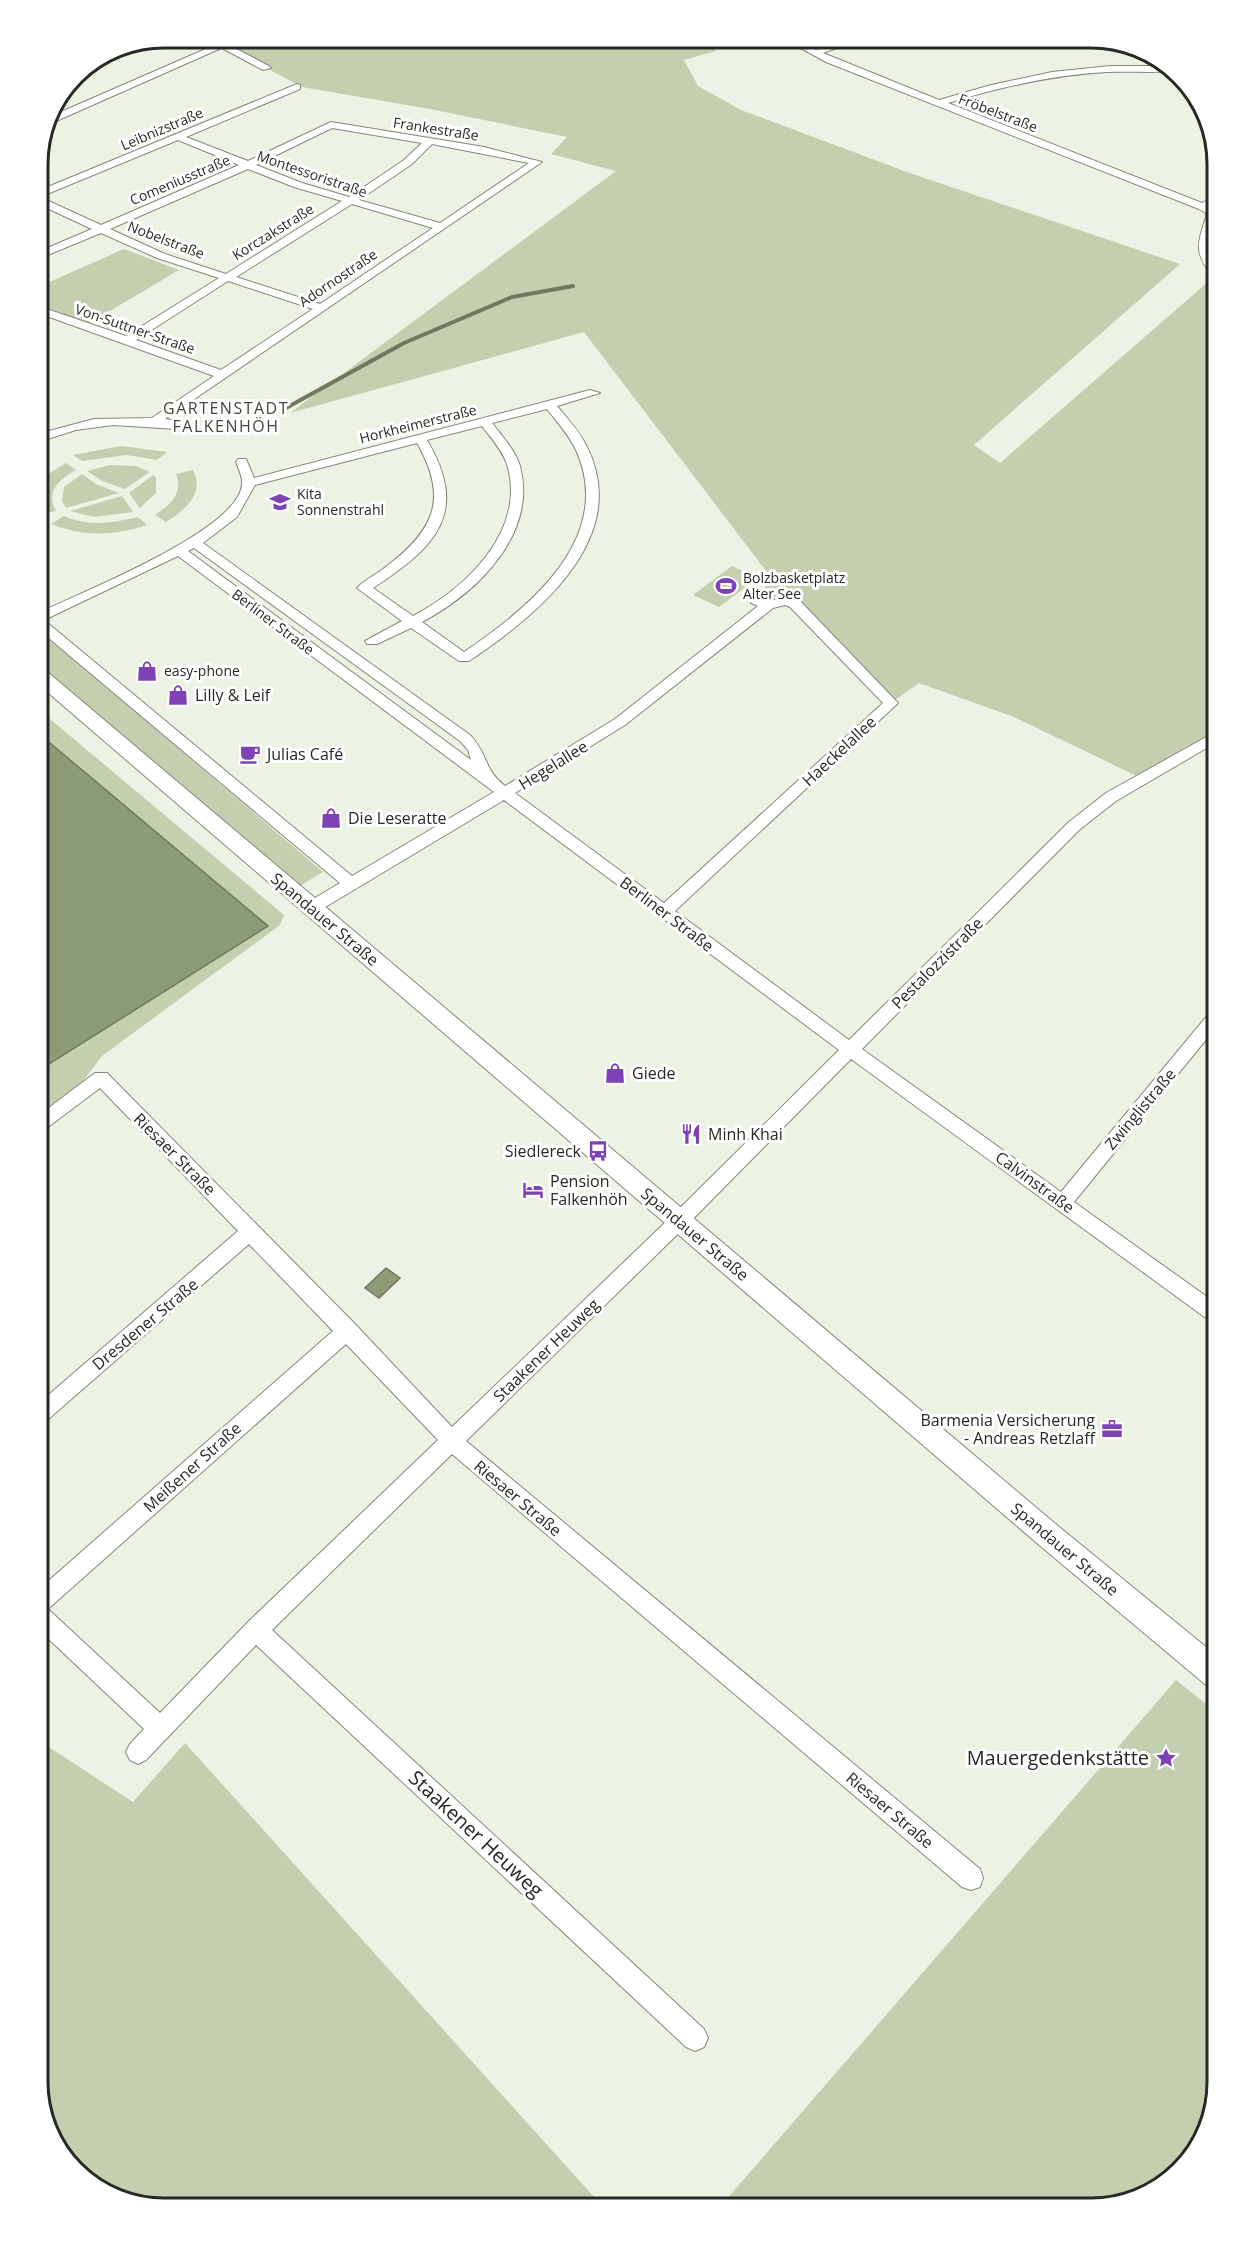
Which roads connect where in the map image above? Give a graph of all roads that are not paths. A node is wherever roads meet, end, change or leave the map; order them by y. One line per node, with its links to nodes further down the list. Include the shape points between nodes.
1 (215, 48): 10 (street)
2 (228, 48): 6 (street)
3 (805, 48): 5 (street, Fröbelstraße)
4 (829, 48): 5 (street)
5 (814, 53): 9 (street, Fröbelstraße)
6 (266, 68)
7 (1157, 69): 9 (street, via 1045,75 991,85)
8 (297, 87): 12 (street, Leibnizstraße)
9 (937, 104): 20 (street, Fröbelstraße)
10 (58, 117)
11 (331, 126): 13 (street, Frankestraße); 15 (street, Comeniusstraße)
12 (178, 137): 15 (street, Montessoristraße); 16 (street, Leibnizstraße)
13 (430, 141): 14 (street, Frankestraße); 17 (street, Korczakstraße, via 408,162)
14 (537, 162): 22 (street, Adornostraße)
15 (247, 166): 17 (street, Montessoristraße); 23 (street, Comeniusstraße)
16 (48, 191)
17 (349, 202): 22 (street, Montessoristraße); 27 (street, Korczakstraße)
18 (1207, 204): 20 (street)
19 (48, 205): 23 (street, Nobelstraße)
20 (1203, 207): 21 (street)
21 (1207, 210)
22 (441, 227): 28 (street, Adornostraße)
23 (99, 229): 25 (street, Comeniusstraße); 27 (street, Nobelstraße, via 161,256)
24 (1207, 234): 26 (street, via 1201,247)
25 (48, 252)
26 (1207, 261)
27 (227, 278): 28 (street, Nobelstraße); 30 (street, Korczakstraße)
28 (321, 308): 31 (street, Adornostraße)
29 (48, 313): 30 (street, Von-Suttner-Straße)
30 (126, 341): 31 (street, Von-Suttner-Straße)
31 (223, 375): 34 (street, Adornostraße)
32 (594, 393): 33 (street, Horkheimerstraße)
33 (550, 405): 35 (street, Horkheimerstraße); 45 (street, via 583,452 590,486 584,534 564,573 536,607 464,658)
34 (156, 420): 36 (street); 37 (street, via 99,422)
35 (485, 422): 38 (street, Horkheimerstraße); 45 (street, via 512,463 517,479 515,513 500,546 480,572 443,604)
36 (189, 427)
37 (48, 432)
38 (420, 438): 40 (street, Horkheimerstraße); 45 (street, via 440,473 438,517 410,555 364,588)
39 (242, 462): 40 (street)
40 (249, 483): 41 (street, via 232,514)
41 (195, 543): 42 (street); 50 (street, Berliner Straße, via 465,738 476,748)
42 (179, 551): 44 (street); 50 (street, Berliner Straße)
43 (762, 603): 51 (street, Hegelallee, via 620,722); 54 (street, Haeckelallee, via 795,604 891,703)
44 (48, 615)
45 (411, 621): 47 (street)
46 (48, 628): 52 (street)
47 (372, 641)
48 (48, 683): 53 (main road, Spandauer Straße)
49 (1207, 742): 56 (street, Pestalozzistraße, via 1111,797 1074,826)
50 (484, 777): 51 (street, Berliner Straße)
51 (506, 794): 52 (street, Hegelallee); 54 (street, Berliner Straße)
52 (351, 884): 53 (street, Hegelallee)
53 (311, 908): 59 (main road, Spandauer Straße)
54 (664, 912): 56 (street, Berliner Straße)
55 (1207, 1028): 58 (street, Zwinglistraße)
56 (851, 1050): 58 (street, Calvinstraße); 59 (street, Pestalozzistraße)
57 (48, 1118): 60 (street, Riesaer Straße, via 101,1078)
58 (1063, 1202): 61 (street, Calvinstraße)
59 (680, 1220): 64 (street, Staakener Heuweg); 68 (main road, Spandauer Straße)
60 (250, 1231): 62 (street, Riesaer Straße); 63 (street, Dresdener Straße)
61 (1207, 1307)
62 (348, 1330): 64 (street, Riesaer Straße); 65 (street, Meißener Straße)
63 (48, 1407)
64 (454, 1440): 67 (street, Staakener Heuweg); 71 (street, Riesaer Straße, via 468,1457)
65 (48, 1595)
66 (48, 1624): 69 (street)
67 (256, 1630): 69 (street, Staakener Heuweg); 72 (street, Staakener Heuweg)
68 (1207, 1666)
69 (159, 1728): 70 (street, Staakener Heuweg)
70 (138, 1752)
71 (971, 1878)
72 (695, 2038)

